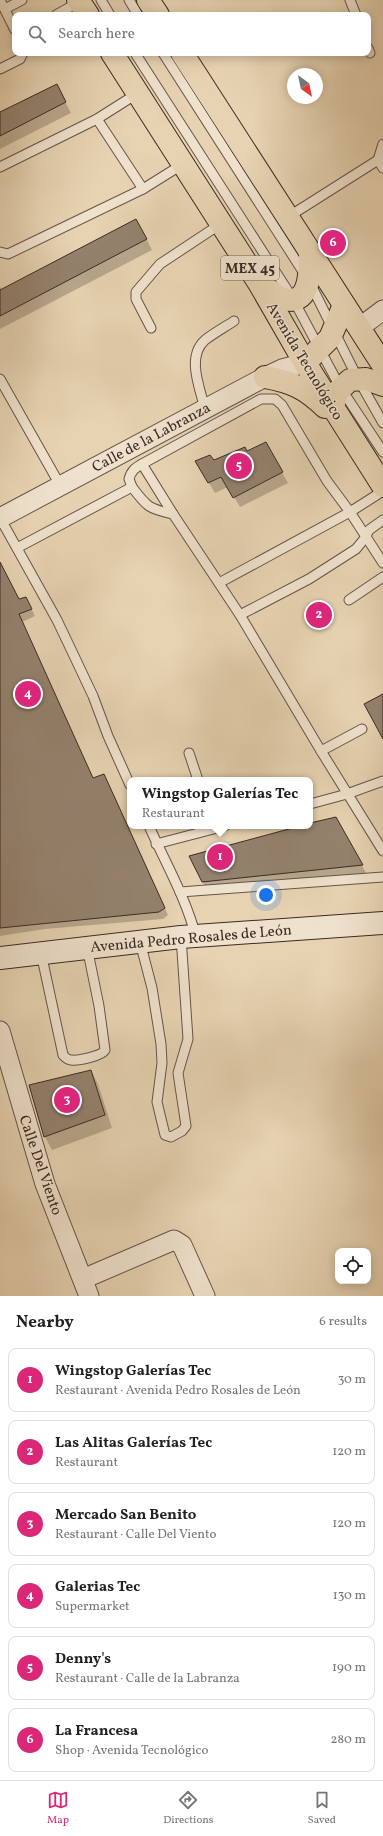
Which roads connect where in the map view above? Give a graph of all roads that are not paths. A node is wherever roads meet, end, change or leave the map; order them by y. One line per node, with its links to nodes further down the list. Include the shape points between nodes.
1 (0, 0): 8 (lane)
2 (22, 0): 8 (lane)
3 (101, 0): 10 (lane)
4 (129, 0): 11 (lane)
5 (148, 0): 12 (main road)
6 (350, 0): 13 (lane)
7 (82, 6): 9 (lane)
8 (5, 9): 14 (lane)
9 (65, 12)
10 (108, 12)
11 (136, 12)
12 (156, 12)
13 (355, 12)
14 (12, 24)
15 (22, 56): 20 (lane)
16 (114, 56): 21 (main road, Avenida Tecnológico / MEX 45)
17 (137, 56): 34 (lane)
18 (165, 56): 32 (lane)
19 (184, 56): 28 (main road)
20 (0, 69)
21 (138, 93): 22 (lane); 24 (main road, Avenida Tecnológico / MEX 45)
22 (97, 119): 26 (lane); 27 (lane)
23 (383, 144): 25 (lane)
24 (183, 164): 27 (lane); 29 (main road, Avenida Tecnológico / MEX 45)
25 (380, 164): 28 (lane)
26 (0, 167)
27 (143, 189): 30 (lane, via 8,254)
28 (287, 218): 31 (main road)
29 (222, 223): 33 (main road, Avenida Tecnológico / MEX 45); 38 (lane, via 160,264 136,292 136,299)
30 (0, 252)
31 (310, 253): 32 (main road); 35 (main road)
32 (309, 281): 34 (main road, via 303,293); 40 (lane)
33 (259, 283): 34 (main road, via 280,298); 41 (main road, Avenida Tecnológico / MEX 45)
34 (293, 299): 41 (lane)
35 (344, 305): 39 (main road); 40 (main road)
36 (383, 310): 39 (street)
37 (234, 320): 47 (lane, via 204,341 195,355 195,368)
38 (150, 328)
39 (359, 328): 40 (main road); 42 (main road)
40 (337, 337): 41 (main road); 46 (lane)
41 (315, 356): 43 (street, Calle de la Labranza); 46 (main road, Avenida Tecnológico / MEX 45)
42 (383, 365)
43 (265, 377): 46 (main road, via 285,380 312,395); 47 (street, Calle de la Labranza)
44 (0, 379): 51 (lane)
45 (383, 385): 46 (main road, via 366,379)
46 (343, 399): 48 (lane); 49 (lane); 52 (main road, Avenida Tecnológico / MEX 45)
47 (205, 409): 51 (street, Calle de la Labranza)
48 (383, 423)
49 (383, 452)
50 (142, 464): 53 (lane, via 130,474); 55 (lane, via 261,399 271,398 282,405 327,481); 56 (lane)
51 (60, 485): 57 (street, Calle de la Labranza)
52 (383, 486)
53 (132, 487): 56 (lane, via 153,510); 60 (lane)
54 (383, 491): 55 (lane)
55 (350, 512): 59 (lane); 63 (lane)
56 (173, 514): 63 (lane)
57 (0, 518): 60 (lane)
58 (383, 520): 59 (lane, via 369,530)
59 (365, 538): 61 (lane); 65 (lane, via 356,549 309,579)
60 (17, 548): 70 (lane, via 76,660)
61 (383, 563)
62 (383, 577): 64 (lane)
63 (219, 583): 65 (lane)
64 (348, 600)
65 (240, 615): 67 (lane)
66 (362, 729): 67 (lane)
67 (321, 751): 72 (lane)
68 (189, 752): 69 (lane)
69 (197, 777)
70 (127, 778)
71 (383, 781): 72 (lane)
72 (347, 794): 73 (lane); 77 (lane)
73 (313, 803)
74 (149, 829): 76 (lane)
75 (211, 829): 76 (lane)
76 (156, 844): 79 (lane)
77 (383, 851)
78 (383, 878): 79 (lane)
79 (180, 892): 81 (lane, via 192,920)
80 (383, 923): 81 (main road, Avenida Pedro Rosales de León)
81 (188, 937): 82 (main road, Avenida Pedro Rosales de León); 88 (lane, via 188,1039)
82 (140, 942): 83 (main road, Avenida Pedro Rosales de León); 87 (lane, via 152,988)
83 (87, 947): 84 (main road, Avenida Pedro Rosales de León); 84 (lane, via 105,1050 101,1055 71,1061 63,1054)
84 (41, 953): 85 (main road, Avenida Pedro Rosales de León)
85 (0, 958)
86 (0, 1031): 89 (street, Calle Del Viento, via 44,1184)
87 (162, 1063): 88 (lane); 88 (lane, via 157,1102 167,1137 182,1131 186,1126 179,1082)
88 (180, 1063)
89 (86, 1287): 90 (street, via 172,1240 179,1241 182,1245)
90 (205, 1296)

